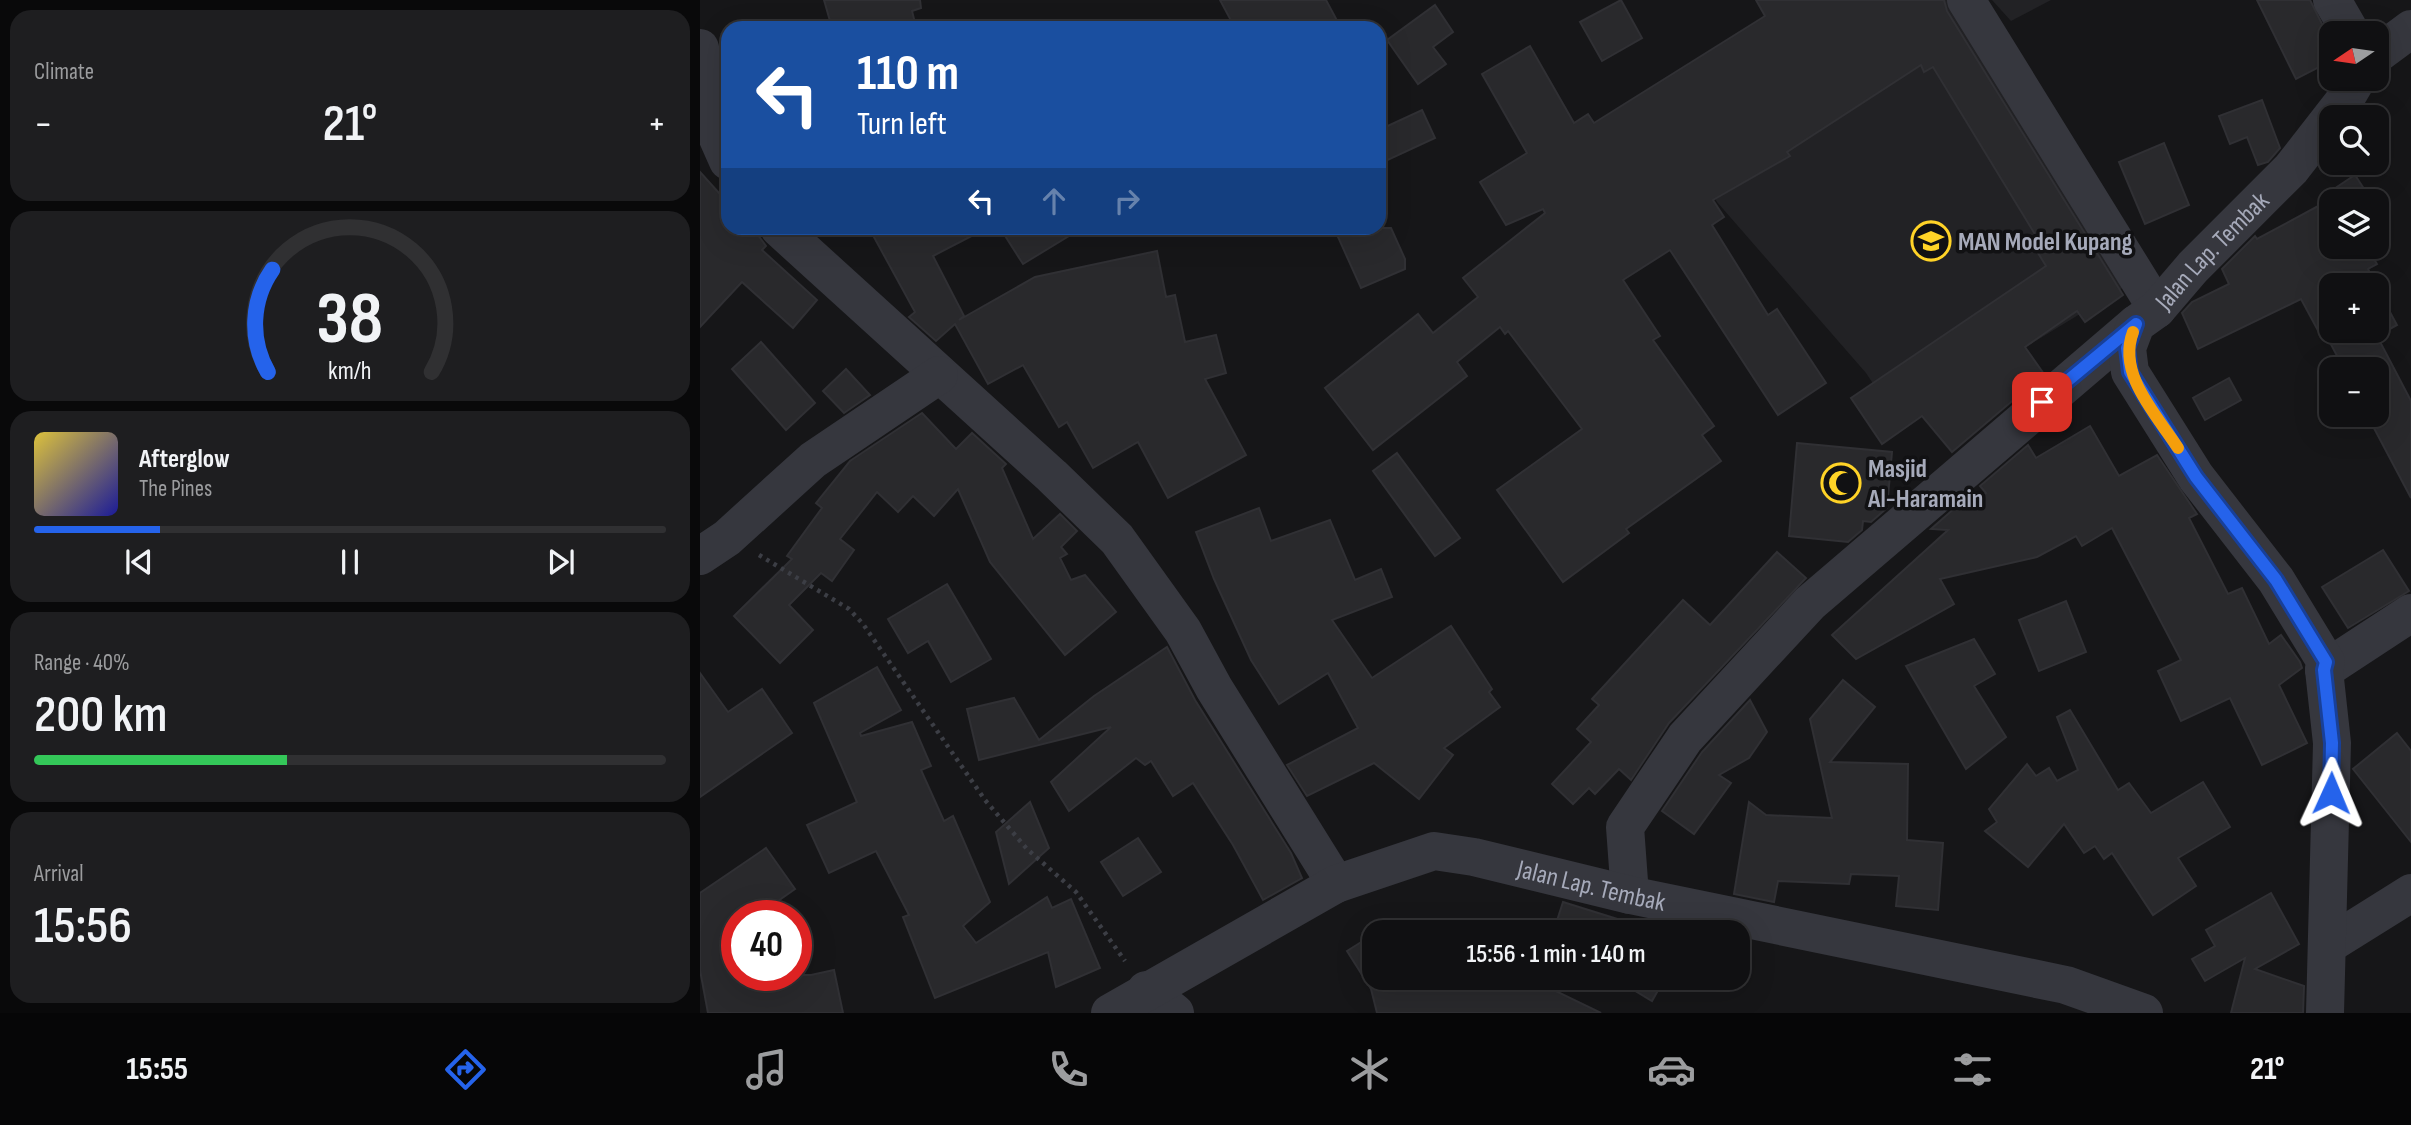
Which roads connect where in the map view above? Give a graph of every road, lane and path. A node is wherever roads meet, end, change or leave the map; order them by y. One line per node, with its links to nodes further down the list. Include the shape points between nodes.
1 (1966, 0): 10 (street)
2 (2332, 0): 3 (street)
3 (2344, 21)
4 (2411, 29): 5 (street)
5 (2389, 45)
6 (700, 48): 8 (street)
7 (2350, 91): 10 (street, Jalan Lap. Tembak, via 2291,169)
8 (715, 145)
9 (787, 235): 11 (street)
10 (2147, 316): 14 (street, Jalan Lap. Tembak, via 2127,348 2130,372 2196,477 2276,580 2326,662); 17 (street, via 1810,603 1685,738 1625,827)
11 (939, 375): 12 (street, via 813,460); 15 (street, via 1052,475 1117,539 1152,583)
12 (714, 547): 19 (path, via 816,587 849,609 985,800 1027,849 1076,892)
13 (2411, 613): 14 (street)
14 (2324, 670): 18 (street, Jalan Lap. Tembak, via 2332,743)
15 (1336, 884): 17 (street, Jalan Lap. Tembak, via 1434,851 1526,868); 19 (street, Jalan Lap. Tembak)
16 (2411, 892): 18 (street)
17 (1630, 895): 21 (street, Jalan Lap. Tembak, via 2066,985)
18 (2328, 945): 22 (street, Jalan Lap. Tembak)
19 (1160, 1002): 20 (street, Jalan Lap. Tembak)
20 (1110, 1013)
21 (2144, 1013)
22 (2325, 1013)

